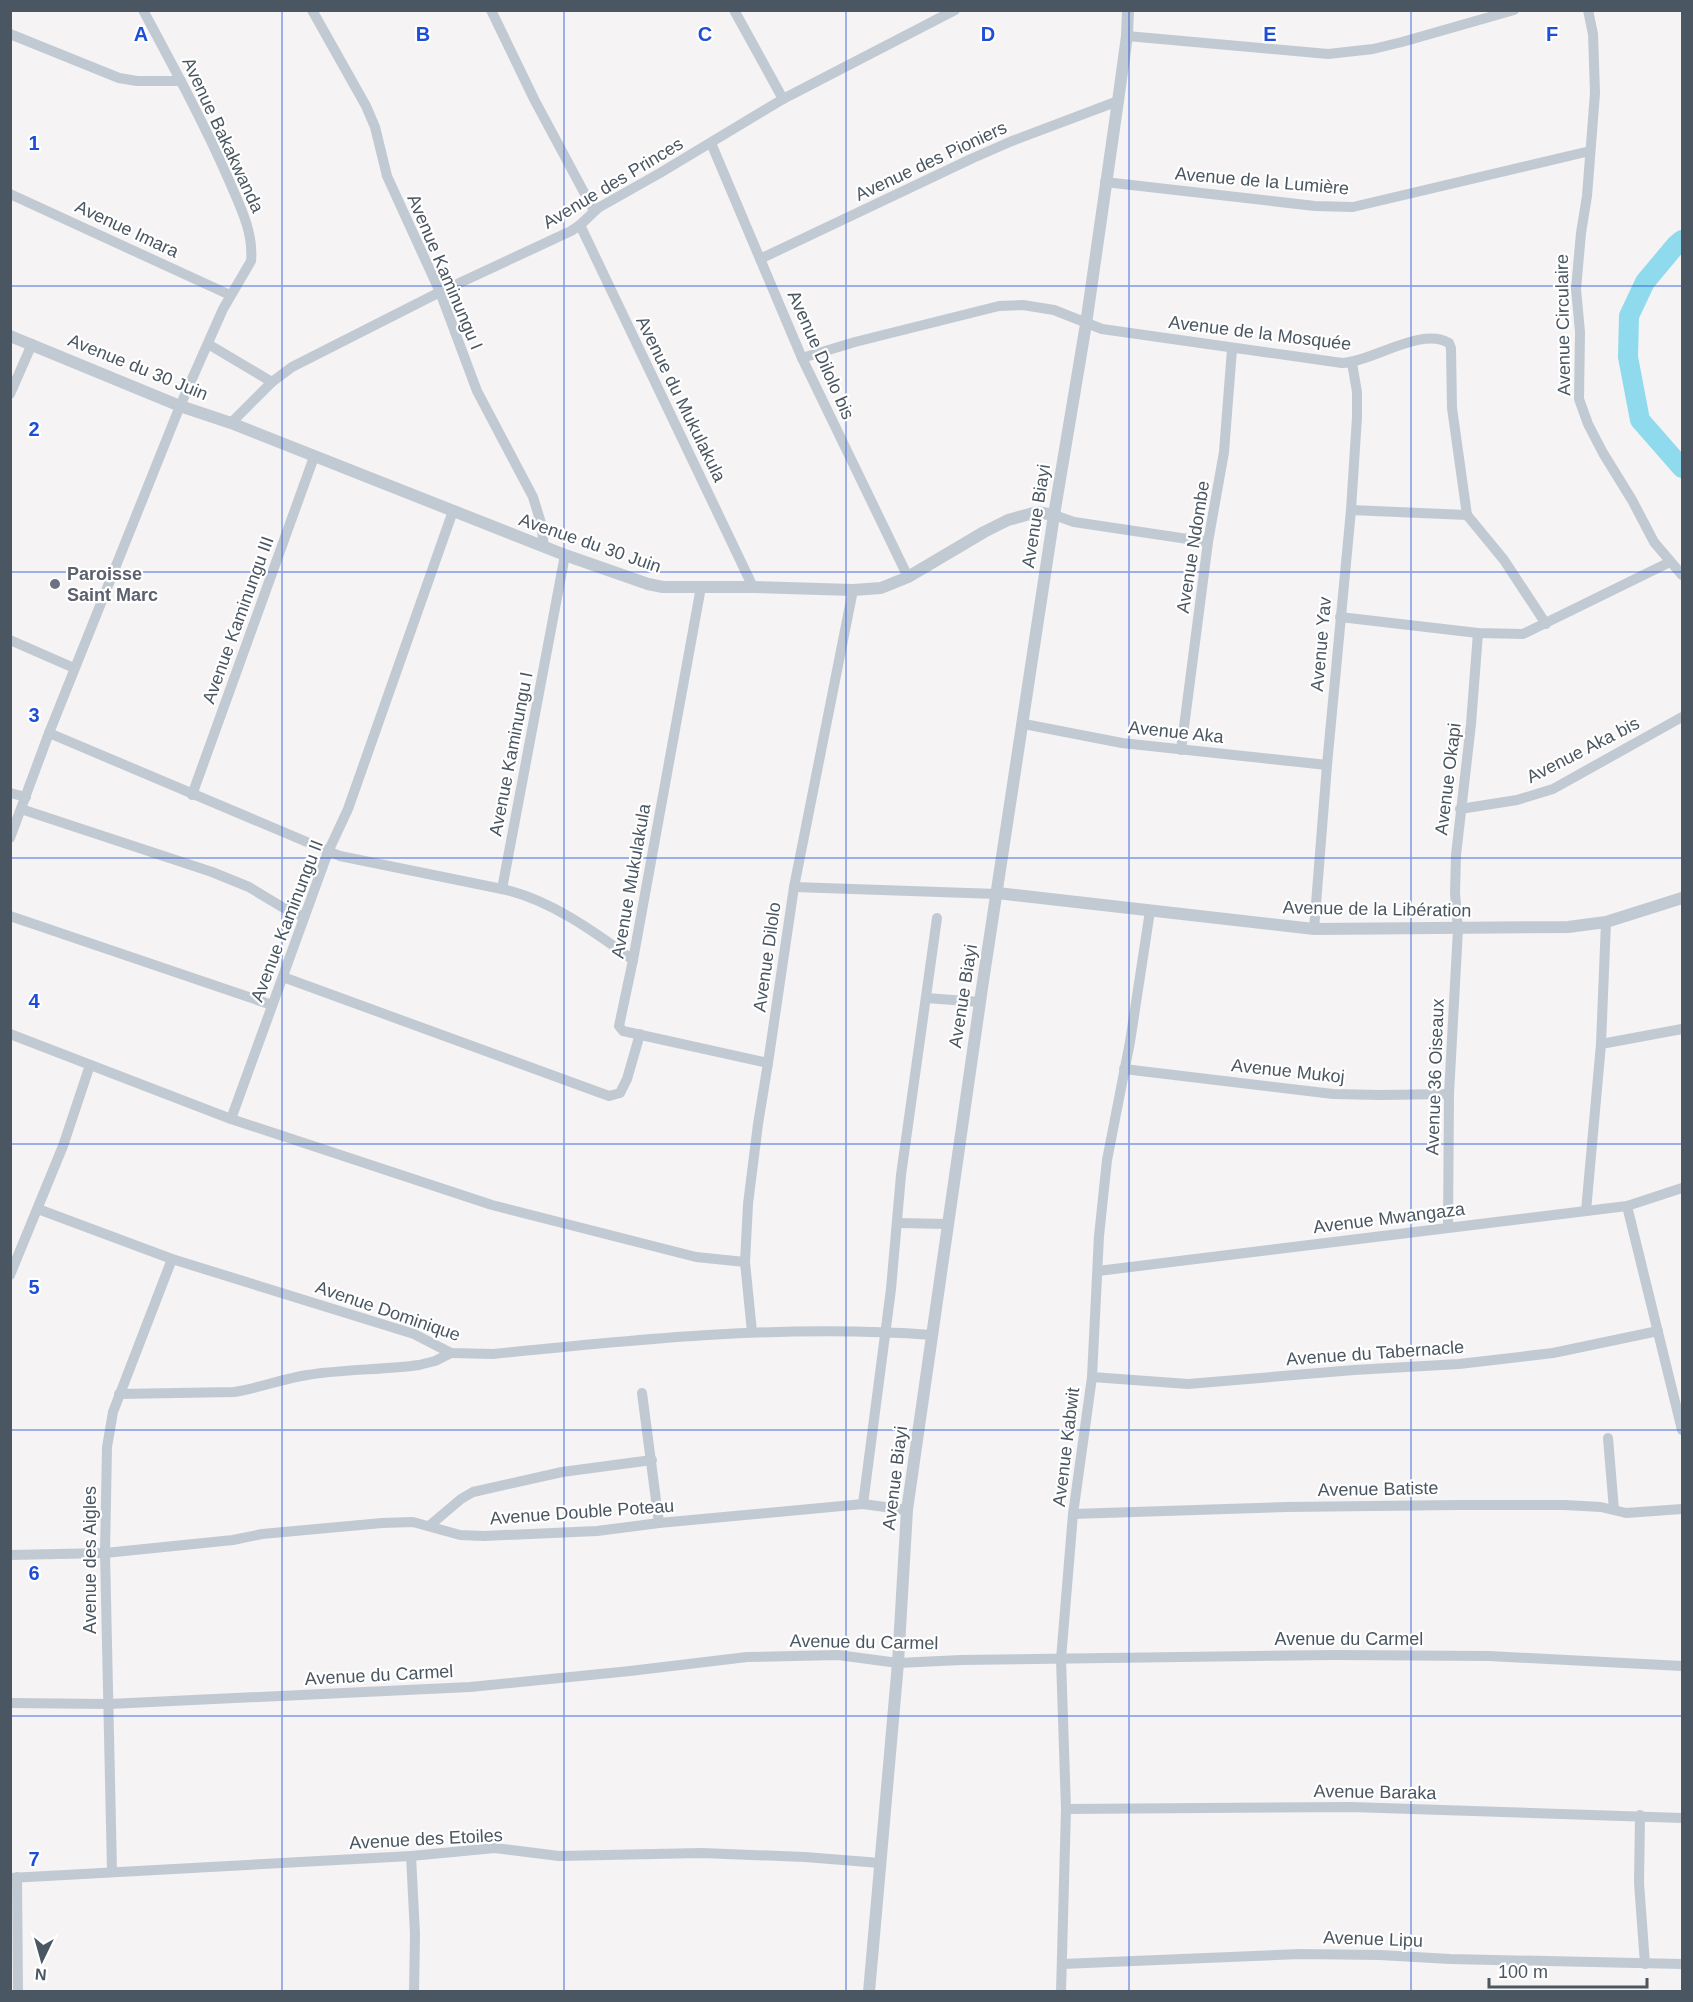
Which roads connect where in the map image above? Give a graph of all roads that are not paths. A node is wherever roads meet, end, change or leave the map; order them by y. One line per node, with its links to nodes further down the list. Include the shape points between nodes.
1 (143, 10): 11 (street, Avenue Bakakwanda)
2 (312, 10): 21 (street, Avenue Kaminungu I, via 366,106 387,176)
3 (491, 10): 18 (street)
4 (734, 10): 12 (street)
5 (1128, 10): 10 (street, Avenue Biayi)
6 (1514, 10): 10 (street, via 1373,49 1328,54)
7 (1588, 10): 15 (street, Avenue Circulaire, via 1595,62)
8 (951, 11): 12 (street, Avenue des Princes)
9 (10, 34): 11 (street, via 119,78)
10 (1127, 36): 13 (street, Avenue Biayi)
11 (182, 81): 22 (street, Avenue Bakakwanda, via 239,202 249,233 251,261)
12 (783, 99): 14 (street, Avenue des Princes)
13 (1118, 101): 16 (street, Avenue Biayi); 20 (street, Avenue des Pioniers, via 973,158)
14 (711, 143): 18 (street, Avenue des Princes); 20 (street, Avenue Dilolo bis)
15 (1590, 151): 16 (street, Avenue de la Lumière, via 1353,207); 42 (street, Avenue Circulaire, via 1576,290 1580,399 1603,453 1654,543)
16 (1106, 182): 23 (street, Avenue Biayi)
17 (10, 194): 22 (street, Avenue Imara)
18 (594, 211): 19 (street, Avenue des Princes)
19 (580, 225): 21 (street, Avenue des Princes); 45 (street, Avenue du Mukulakula)
20 (760, 259): 28 (street, Avenue Dilolo bis)
21 (440, 292): 30 (street, Avenue des Princes, via 314,354); 40 (street, Avenue Kaminungu I, via 477,391 533,497)
22 (230, 295): 26 (street, Avenue Bakakwanda)
23 (1086, 324): 27 (street, Avenue de la Mosquée); 28 (street, Avenue de la Mosquée, via 1043,308 999,306); 37 (street, Avenue Biayi)
24 (10, 336): 25 (street, Avenue du 30 Juin)
25 (32, 344): 31 (street); 32 (street, Avenue du 30 Juin)
26 (208, 344): 30 (street); 32 (street, Avenue Bakakwanda)
27 (1232, 349): 29 (street, Avenue de la Mosquée); 39 (street, Avenue Ndombe, via 1224,452)
28 (802, 358): 44 (street, Avenue Dilolo bis)
29 (1352, 363): 35 (street, Avenue Yav, via 1357,392); 38 (street, Avenue de la Mosquée, via 1408,343 1441,339 1449,343 1452,408)
30 (272, 382): 33 (street, Avenue des Princes)
31 (10, 394)
32 (180, 406): 33 (street, Avenue du 30 Juin); 52 (street, Avenue Bakakwanda)
33 (231, 423): 34 (street, Avenue du 30 Juin)
34 (314, 457): 36 (street, Avenue du 30 Juin); 59 (street, Avenue Kaminungu III)
35 (1351, 510): 38 (street); 48 (street, Avenue Yav)
36 (453, 511): 40 (street, Avenue du 30 Juin); 64 (street, Avenue Kaminungu II, via 358,781)
37 (1054, 515): 39 (street, Avenue du 30 Juin, via 1074,522); 44 (street, Avenue du 30 Juin, via 1037,512 1008,520); 54 (street, Avenue Biayi)
38 (1467, 515): 49 (street, via 1504,560)
39 (1209, 542): 56 (street, Avenue Ndombe)
40 (544, 547): 41 (street, Avenue du 30 Juin)
41 (565, 555): 46 (street, Avenue du 30 Juin, via 648,584); 66 (street, Avenue Kaminungu I)
42 (1670, 562): 43 (street, Avenue Circulaire); 49 (street)
43 (1683, 575)
44 (908, 577): 47 (street, Avenue du 30 Juin, via 881,588)
45 (753, 587): 46 (street, Avenue du 30 Juin); 47 (street, Avenue du 30 Juin)
46 (701, 588): 76 (street, Avenue Mukulakula)
47 (853, 590): 65 (street, Avenue Dilolo)
48 (1340, 617): 50 (street); 57 (street, Avenue Yav)
49 (1546, 624): 50 (street, via 1520,635)
50 (1478, 633): 62 (street, Avenue Okapi, via 1472,724)
51 (10, 640): 52 (street)
52 (74, 668): 55 (street, Avenue Bakakwanda)
53 (1683, 717): 62 (street, Avenue Aka bis, via 1552,789 1517,800)
54 (1024, 724): 56 (street, Avenue Aka); 67 (street, Avenue Biayi)
55 (49, 733): 59 (street); 60 (street, Avenue Bakakwanda)
56 (1181, 750): 57 (street, Avenue Aka)
57 (1327, 765): 74 (street, Avenue Yav)
58 (10, 793): 60 (street)
59 (192, 795): 64 (street)
60 (26, 797): 61 (street, Avenue Bakakwanda)
61 (21, 809): 63 (street, Avenue Bakakwanda); 71 (street, via 249,886)
62 (1460, 809): 75 (street, Avenue Okapi, via 1455,885)
63 (10, 838)
64 (328, 852): 66 (street, via 351,860); 71 (street, Avenue Kaminungu II)
65 (794, 887): 67 (street); 85 (street, Avenue Dilolo)
66 (502, 889): 76 (street, via 539,901)
67 (997, 894): 69 (street, Avenue de la Libération); 79 (street, Avenue Biayi)
68 (1683, 898): 73 (street, Avenue de la Libération)
69 (1150, 910): 74 (street, Avenue de la Libération); 87 (street, Avenue Kabwit)
70 (10, 916): 80 (street)
71 (304, 917): 77 (street, Avenue Kaminungu II)
72 (937, 918): 78 (street)
73 (1606, 922): 75 (street, Avenue de la Libération, via 1568,927); 84 (street)
74 (1314, 929): 75 (street, Avenue de la Libération)
75 (1458, 929): 88 (street, Avenue 36 Oiseaux)
76 (633, 960): 83 (street, Avenue Mukulakula, via 619,1026 622,1031)
77 (283, 977): 80 (street, Avenue Kaminungu II); 83 (street, via 609,1096 620,1093)
78 (926, 998): 79 (street); 94 (street)
79 (980, 1002): 95 (street, Avenue Biayi)
80 (272, 1005): 89 (street, Avenue Kaminungu II)
81 (1683, 1029): 84 (street)
82 (10, 1034): 86 (street)
83 (640, 1034): 85 (street, Avenue Mukulakula)
84 (1601, 1044): 93 (street)
85 (768, 1063): 98 (street, Avenue Dilolo, via 751,1178)
86 (90, 1065): 89 (street); 92 (street)
87 (1124, 1069): 88 (street, Avenue Mukoj, via 1333,1094); 99 (street, Avenue Kabwit, via 1107,1160)
88 (1449, 1094): 96 (street, Avenue 36 Oiseaux)
89 (231, 1119): 98 (street, via 483,1203 696,1257)
90 (1683, 1188): 91 (street, Avenue Mwangaza)
91 (1627, 1206): 93 (street, Avenue Mwangaza); 101 (street)
92 (38, 1209): 97 (street, Avenue Dominique); 100 (street)
93 (1586, 1211): 96 (street, Avenue Mwangaza)
94 (897, 1223): 95 (street); 103 (street)
95 (948, 1224): 104 (street, Avenue Biayi)
96 (1448, 1227): 99 (street, Avenue Mwangaza)
97 (171, 1259): 105 (street, Avenue Dominique, via 414,1334); 108 (street, Avenue des Aigles)
98 (745, 1262): 102 (street, Avenue Dilolo)
99 (1098, 1271): 106 (street, Avenue Kabwit)
100 (10, 1275)
101 (1658, 1330): 106 (street, Avenue du Tabernacle, via 1553,1353 1459,1364 1188,1384); 109 (street)
102 (752, 1332): 103 (street, Avenue Dominique); 105 (street, Avenue Dominique, via 493,1354)
103 (885, 1332): 104 (street, Avenue Dominique); 112 (street)
104 (932, 1335): 114 (street, Avenue Biayi)
105 (451, 1353): 108 (street, via 419,1365 310,1375 234,1392)
106 (1092, 1377): 116 (street, Avenue Kabwit)
107 (642, 1393): 111 (street)
108 (119, 1394): 119 (street, Avenue des Aigles, via 107,1447)
109 (1683, 1430)
110 (1608, 1438): 115 (street)
111 (652, 1460): 117 (street); 118 (street, via 562,1472 473,1492)
112 (863, 1504): 114 (street, Avenue Double Poteau); 117 (street, Avenue Double Poteau)
113 (1683, 1509): 115 (street, Avenue Batiste, via 1640,1513)
114 (907, 1510): 122 (street, Avenue Biayi)
115 (1614, 1510): 116 (street, Avenue Batiste, via 1565,1505 1286,1506)
116 (1073, 1514): 121 (street, Avenue Kabwit)
117 (659, 1523): 118 (street, Avenue Double Poteau, via 597,1531 484,1536 460,1535)
118 (429, 1526): 119 (street, Avenue Double Poteau, via 382,1523)
119 (105, 1553): 120 (street, Avenue Double Poteau); 125 (street, Avenue des Aigles)
120 (10, 1555)
121 (1061, 1659): 122 (street, Avenue du Carmel); 123 (street, Avenue du Carmel, via 1489,1656); 126 (street, Avenue Kabwit)
122 (898, 1663): 125 (street, Avenue du Carmel, via 838,1655 747,1657 470,1687); 130 (street, Avenue Biayi)
123 (1683, 1666)
124 (10, 1703): 125 (street, Avenue du Carmel)
125 (109, 1704): 131 (street, Avenue des Aigles)
126 (1066, 1809): 127 (street, Avenue Baraka, via 1351,1807); 133 (street, Avenue Kabwit)
127 (1640, 1815): 128 (street, Avenue Baraka); 134 (street, via 1639,1883)
128 (1683, 1818)
129 (411, 1856): 130 (street, Avenue des Etoiles, via 495,1848 559,1856 702,1853); 131 (street, Avenue des Etoiles); 137 (street)
130 (880, 1863): 138 (street, Avenue Biayi)
131 (112, 1871): 132 (street, Avenue des Etoiles)
132 (14, 1877): 136 (street)
133 (1062, 1964): 134 (street, Avenue Lipu, via 1311,1954); 139 (street, Avenue Kabwit)
134 (1645, 1964): 135 (street, Avenue Lipu)
135 (1683, 1964)
136 (18, 1992)
137 (414, 1992)
138 (869, 1992)
139 (1061, 1992)

